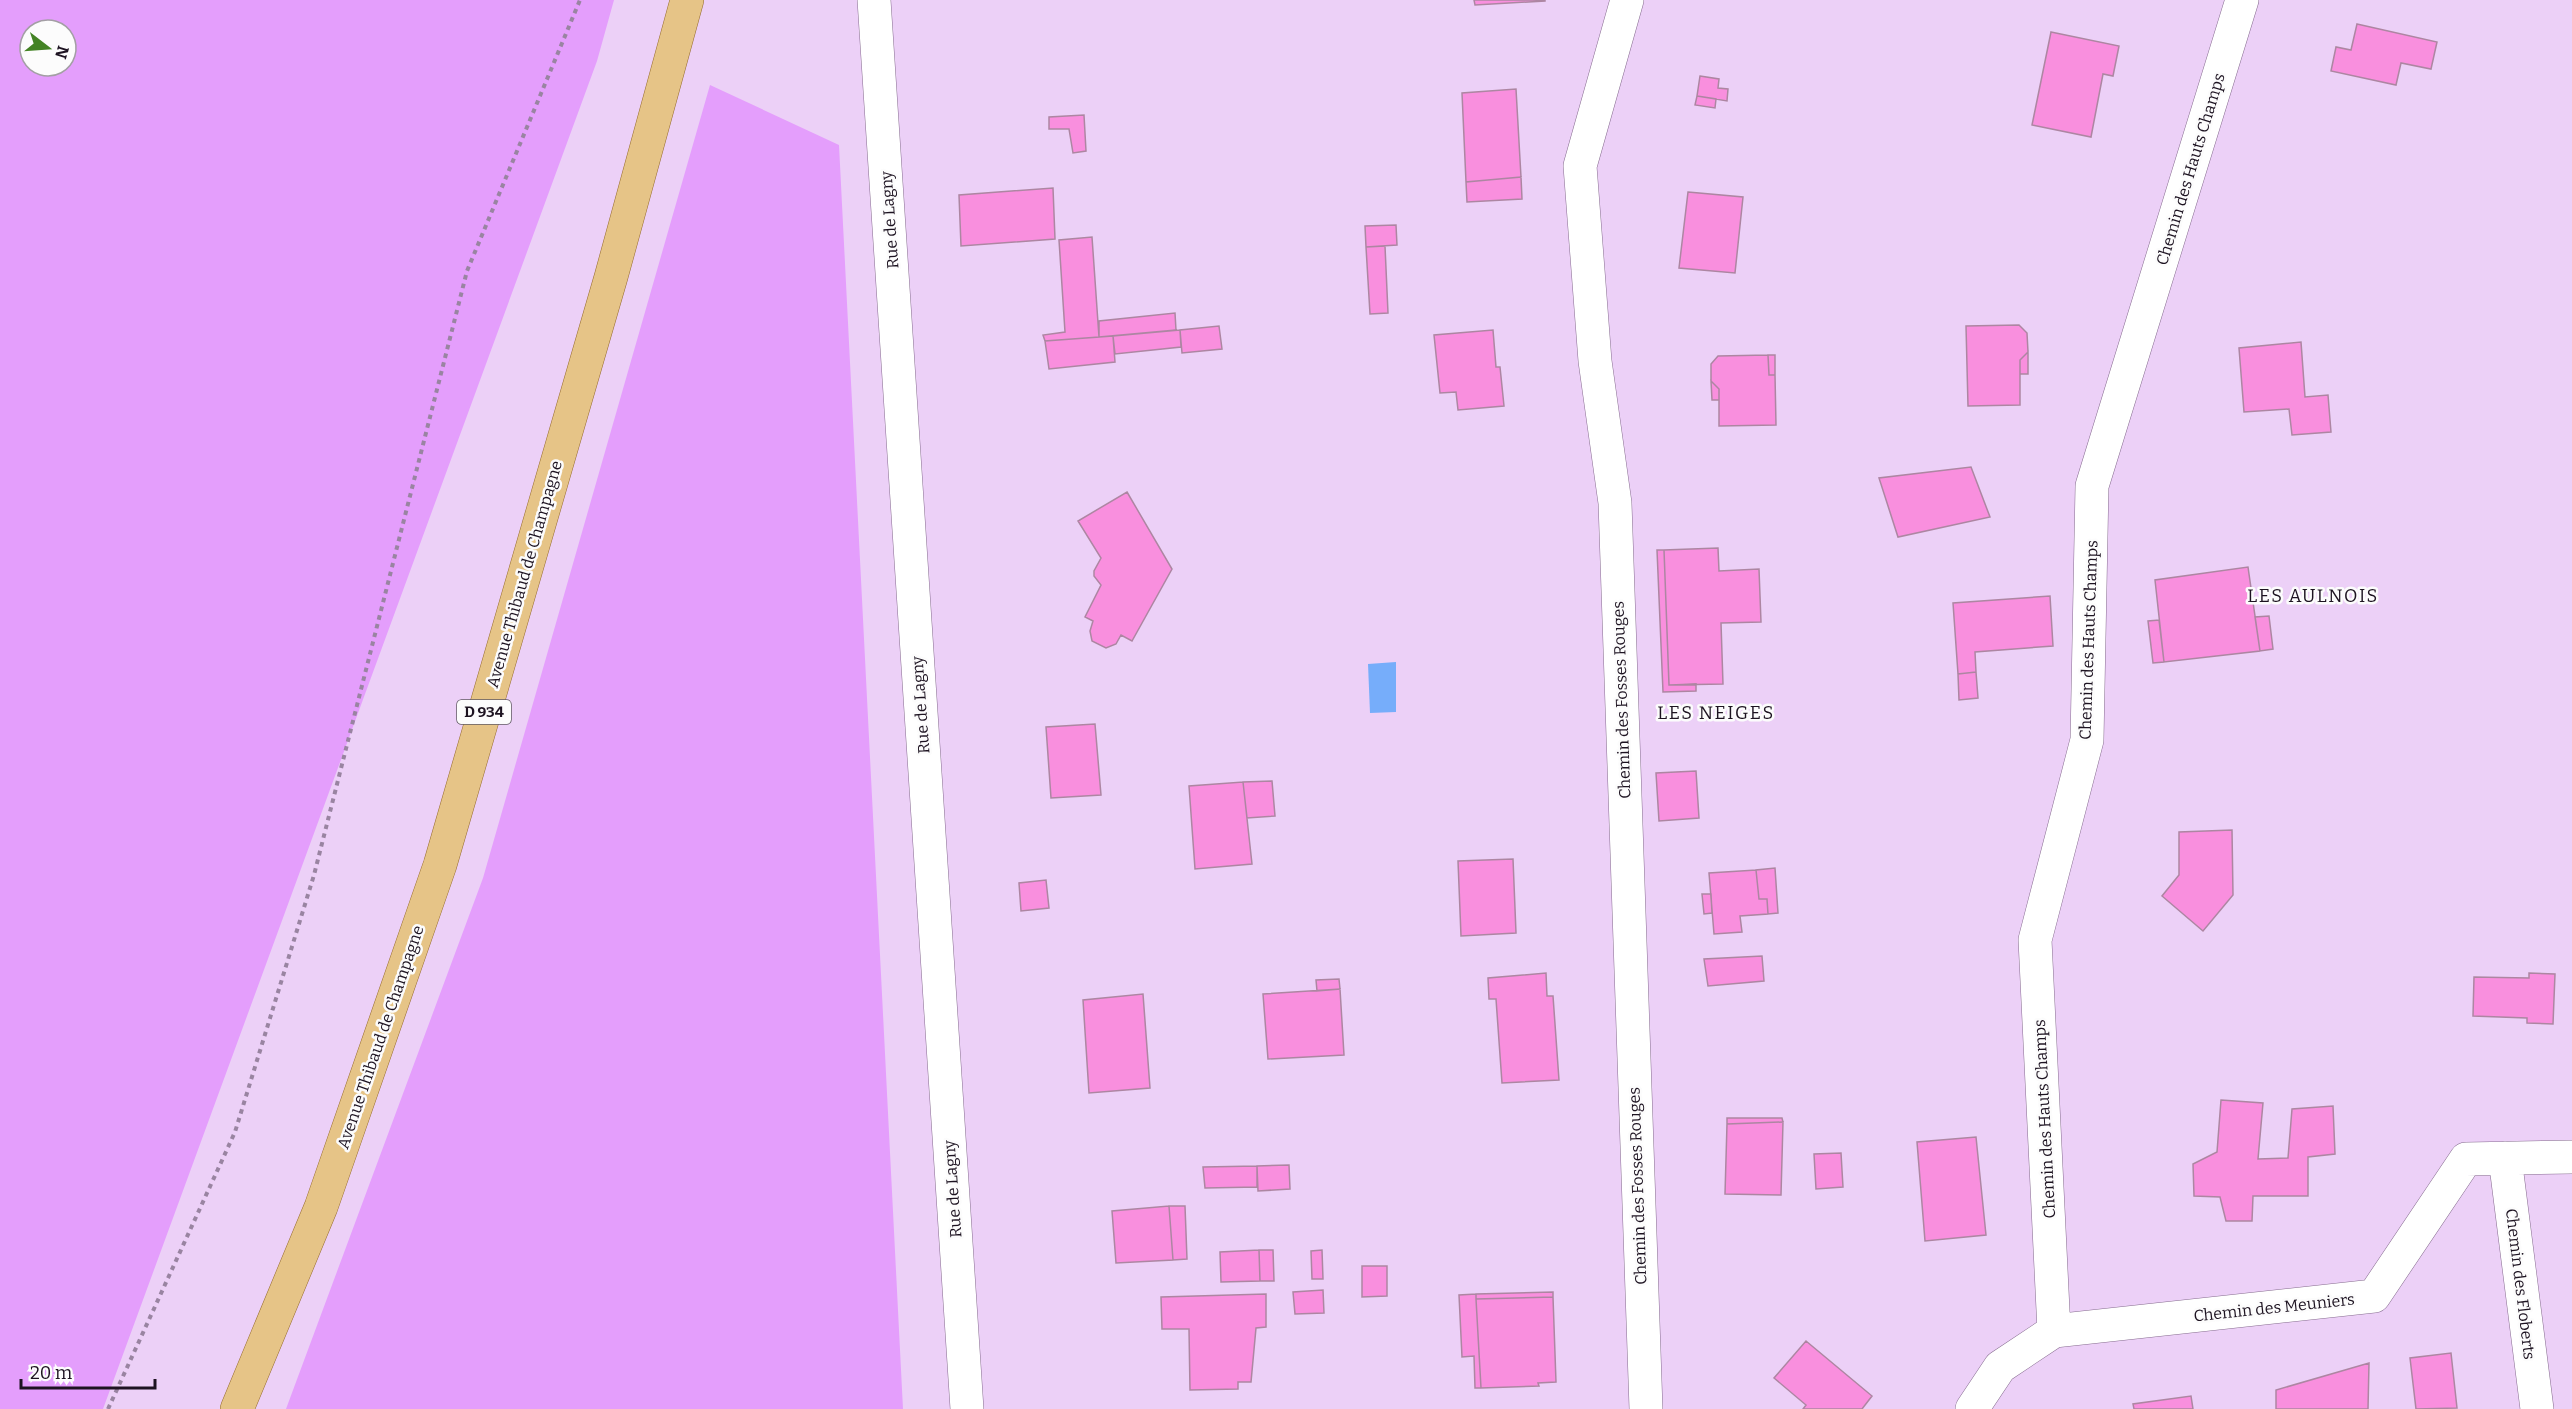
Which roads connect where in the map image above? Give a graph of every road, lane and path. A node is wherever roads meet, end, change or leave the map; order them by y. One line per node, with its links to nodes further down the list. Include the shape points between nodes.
1 (580, 0): 9 (path, via 467,271 314,875 235,1132)
2 (687, 0): 10 (main road, Avenue Thibaud de Champagne / D 934, via 440,865 321,1207)
3 (874, 0): 11 (street, Rue de Lagny)
4 (1627, 0): 12 (street, Chemin des Fosses Rouges, via 1580,166 1595,361 1615,503)
5 (2242, 0): 8 (street, Chemin des Hauts Champs, via 2092,486 2087,740 2035,940)
6 (2572, 1157): 7 (street, Chemin des Meuniers)
7 (2505, 1158): 8 (street, Chemin des Meuniers, via 2466,1159 2373,1296); 14 (street, Chemin des Floberts)
8 (2054, 1331): 13 (street, Chemin des Meuniers, via 2000,1367)
9 (108, 1409)
10 (237, 1409)
11 (967, 1409)
12 (1646, 1409)
13 (1972, 1409)
14 (2537, 1409)

